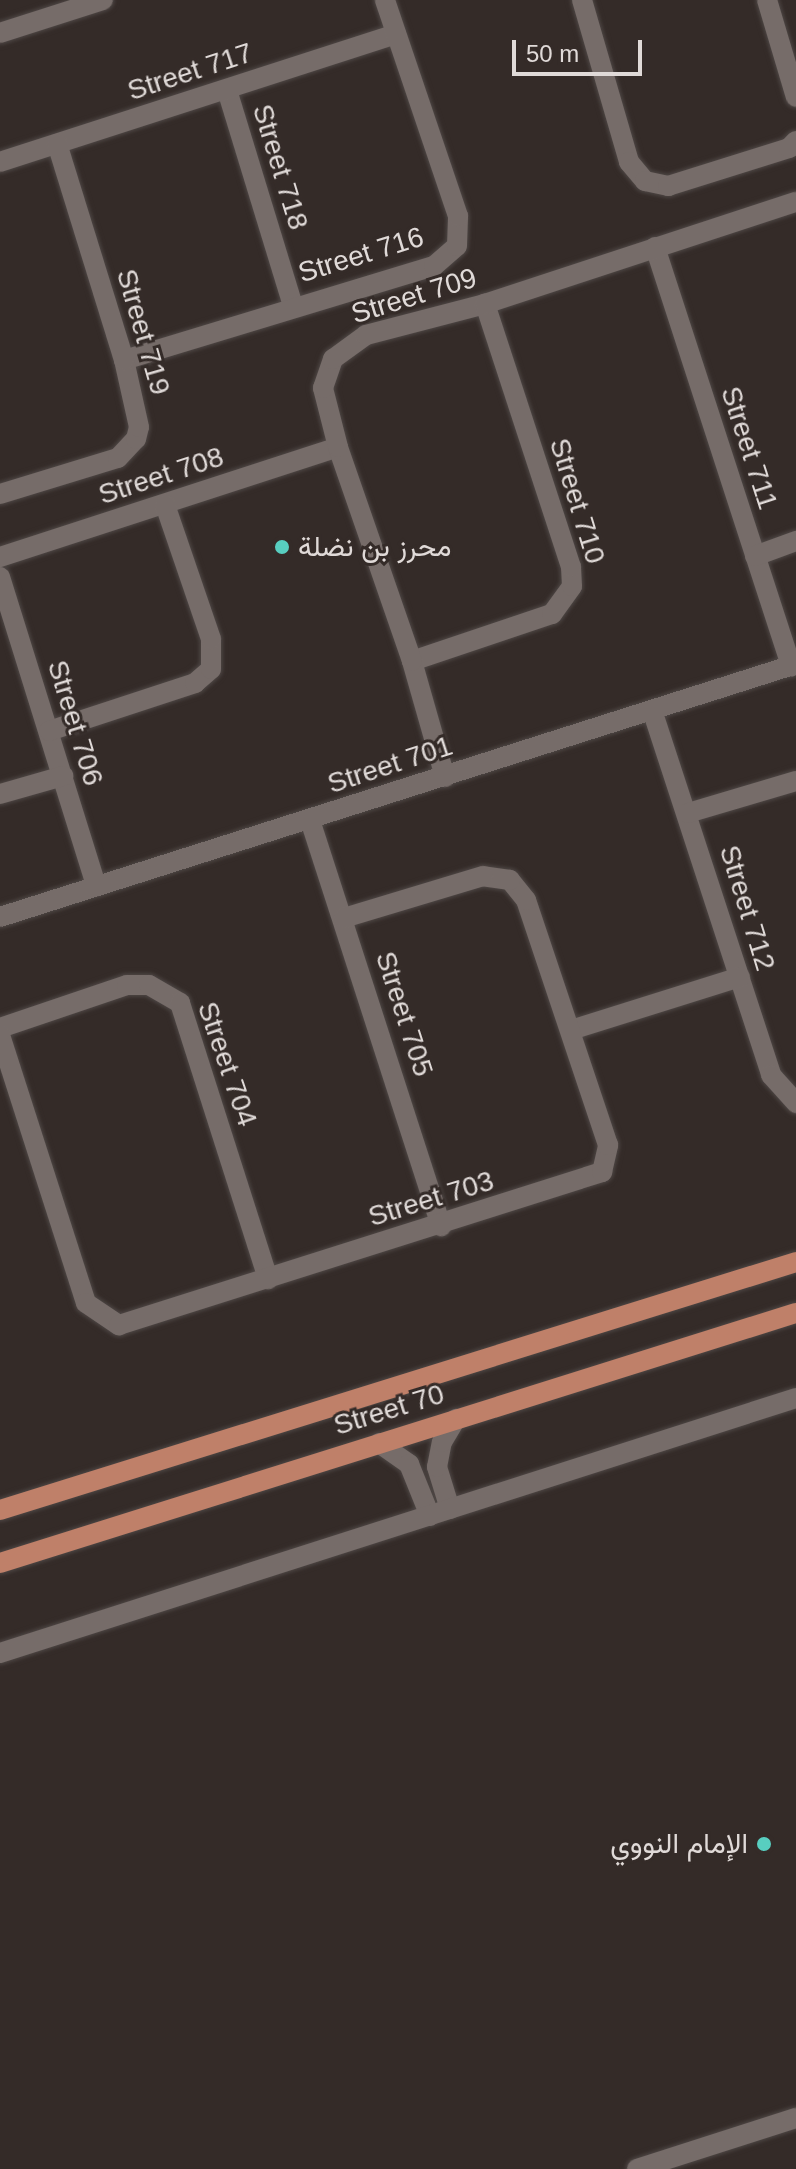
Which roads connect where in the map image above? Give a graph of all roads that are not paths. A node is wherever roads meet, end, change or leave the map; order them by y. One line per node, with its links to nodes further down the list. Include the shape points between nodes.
1 (103, 0): 5 (street)
2 (385, 0): 6 (street, Street 716)
3 (582, 0): 9 (street, via 629,162 645,181 668,186 789,148)
4 (767, 0): 8 (street)
5 (0, 33)
6 (396, 34): 7 (street, Street 717); 15 (street, Street 716, via 458,216 457,246 434,266)
7 (227, 90): 10 (street, Street 717); 15 (street, Street 718)
8 (796, 97)
9 (796, 141)
10 (57, 144): 11 (street, Street 717); 16 (street, Street 719)
11 (0, 162)
12 (796, 202): 13 (street, Street 709)
13 (655, 247): 14 (street, Street 709); 21 (street, Street 711)
14 (485, 304): 17 (street, Street 709, via 366,335 333,359 323,388); 24 (street, Street 710, via 571,567 572,586 552,614)
15 (293, 306): 16 (street, Street 716)
16 (124, 360): 18 (street, Street 719, via 139,427 129,450 118,458)
17 (338, 447): 19 (street, Street 708); 24 (street, Street 709)
18 (0, 494)
19 (165, 505): 22 (street, Street 708); 27 (street, via 211,639 211,669 195,683)
20 (796, 541): 21 (street)
21 (755, 556): 25 (street, Street 711)
22 (0, 557)
23 (0, 577): 27 (street, Street 706)
24 (412, 661): 29 (street, Street 709)
25 (793, 665): 26 (street, Street 701)
26 (653, 713): 29 (street, Street 701); 32 (street, Street 712)
27 (49, 731): 28 (street, Street 706)
28 (63, 776): 31 (street); 34 (street, Street 706)
29 (445, 777): 33 (street, Street 701)
30 (796, 781): 32 (street)
31 (0, 794)
32 (688, 813): 37 (street, Street 712)
33 (310, 820): 34 (street, Street 701); 36 (street, Street 705)
34 (96, 886): 35 (street, Street 701)
35 (0, 917)
36 (344, 918): 39 (street, Street 703, via 483,876 510,880 526,900); 42 (street, Street 705)
37 (740, 977): 39 (street); 41 (street, Street 712, via 771,1075)
38 (0, 1028): 44 (street, Street 704, via 127,985 149,985 180,1003)
39 (571, 1030): 42 (street, Street 703, via 608,1145 608,1165 593,1178)
40 (0, 1035): 44 (street, Street 703, via 93,1312 119,1325 131,1324)
41 (796, 1103)
42 (441, 1226): 44 (street, Street 703)
43 (796, 1262): 49 (main road, Street 70)
44 (268, 1279)
45 (796, 1313): 47 (main road, Street 70)
46 (796, 1398): 50 (street)
47 (456, 1419): 48 (main road, Street 70); 50 (street, via 442,1442 437,1467)
48 (379, 1443): 50 (street, via 415,1474); 51 (main road, Street 70)
49 (0, 1510)
50 (440, 1512): 52 (street)
51 (0, 1563)
52 (0, 1653)
53 (796, 2118): 54 (street)
54 (646, 2168)

